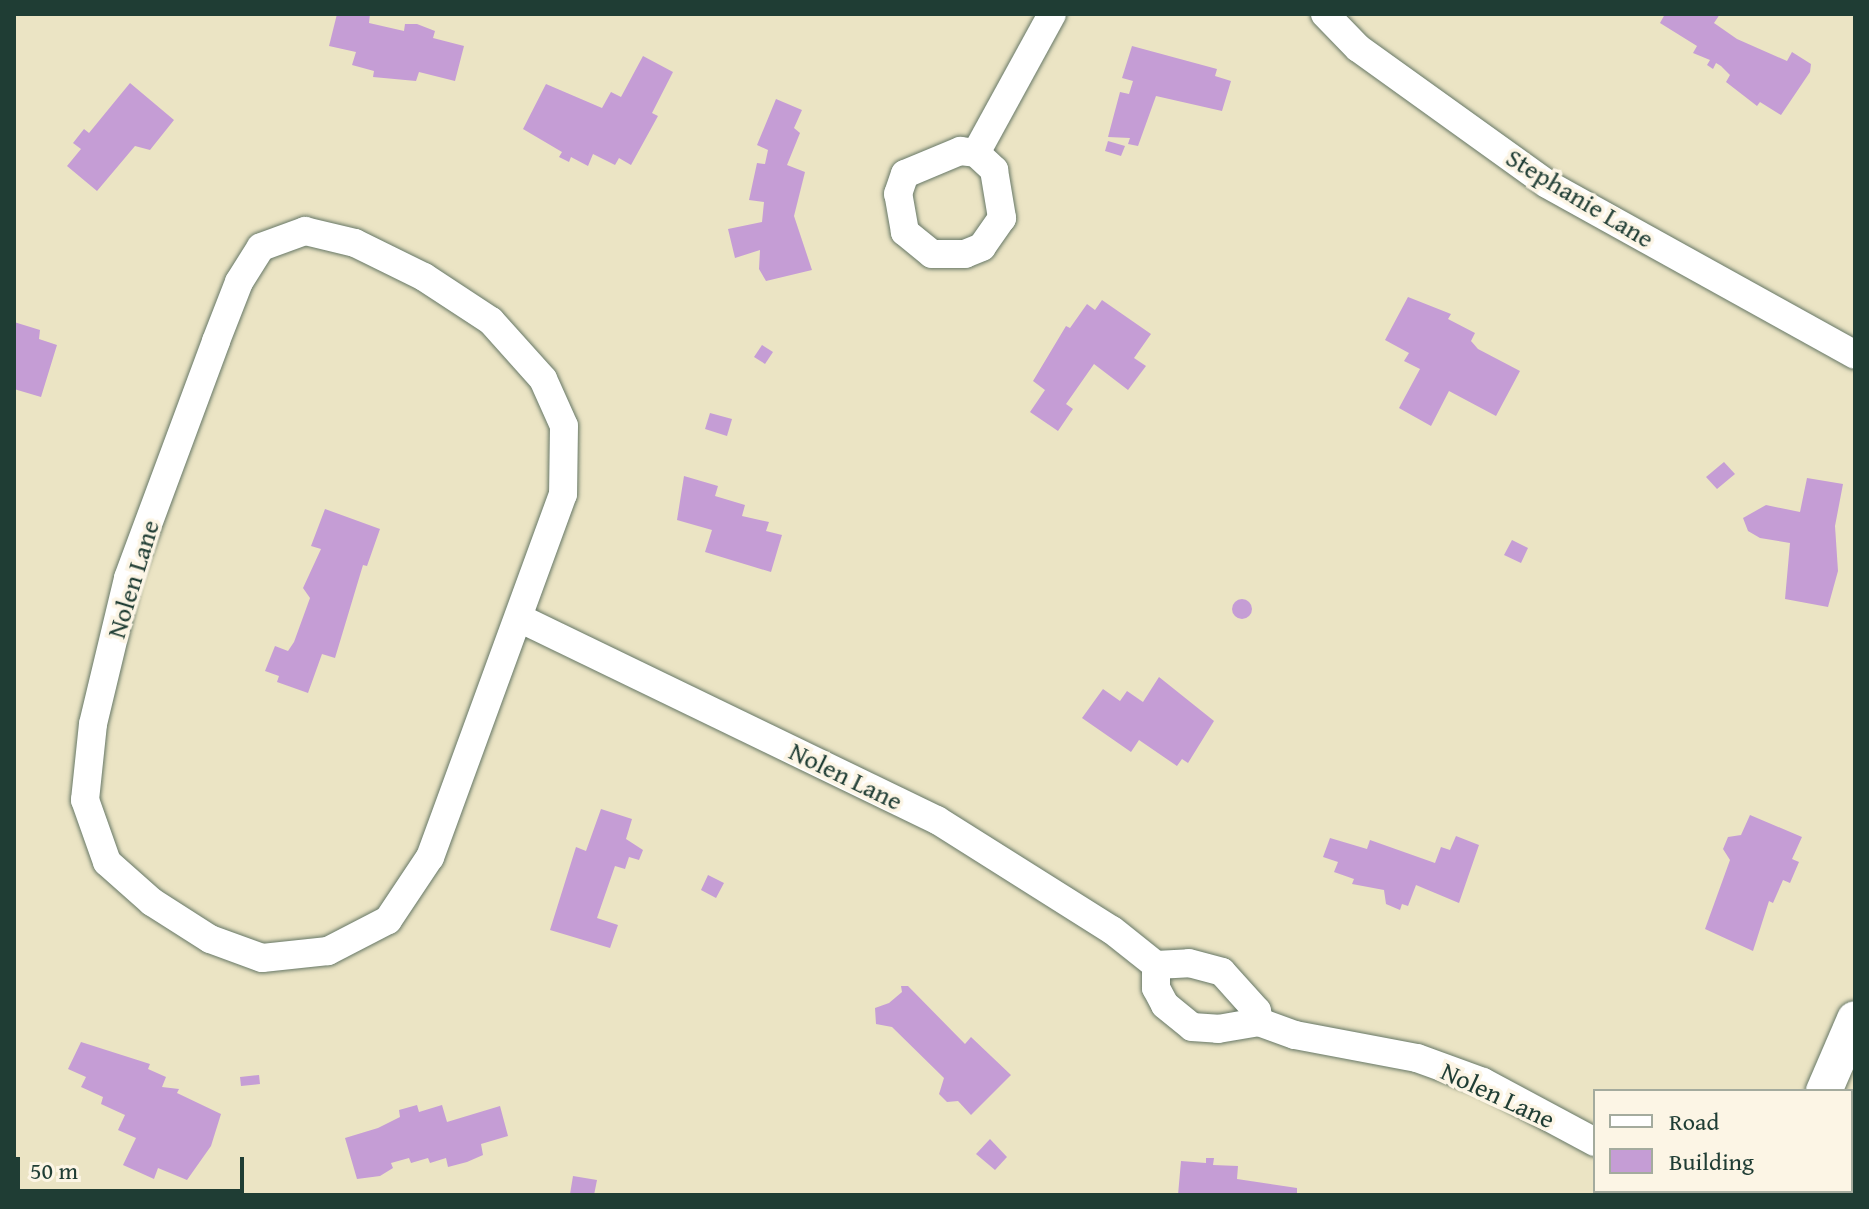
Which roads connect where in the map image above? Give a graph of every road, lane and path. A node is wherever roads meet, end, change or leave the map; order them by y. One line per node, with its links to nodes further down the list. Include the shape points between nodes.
1 (1052, 14): 3 (street)
2 (1325, 14): 4 (street, Stephanie Lane, via 1358,48 1547,184)
3 (976, 153)
4 (1855, 355)
5 (519, 618): 5 (street, Nolen Lane, via 430,857 388,920 328,951 262,958 210,939 152,902 107,862 85,800 93,724 128,578 233,297 261,247 305,231 355,243 424,277 491,321 543,379 564,426 563,494); 6 (street, Nolen Lane, via 937,820 1112,930)
6 (1156, 965): 8 (street, via 1189,963 1222,972 1257,1011); 8 (street, Nolen Lane, via 1156,988 1165,1005 1192,1027)
7 (1855, 1019): 9 (street)
8 (1259, 1022): 10 (street, Nolen Lane, via 1295,1035 1417,1058 1483,1082)
9 (1825, 1089)
10 (1593, 1141)

